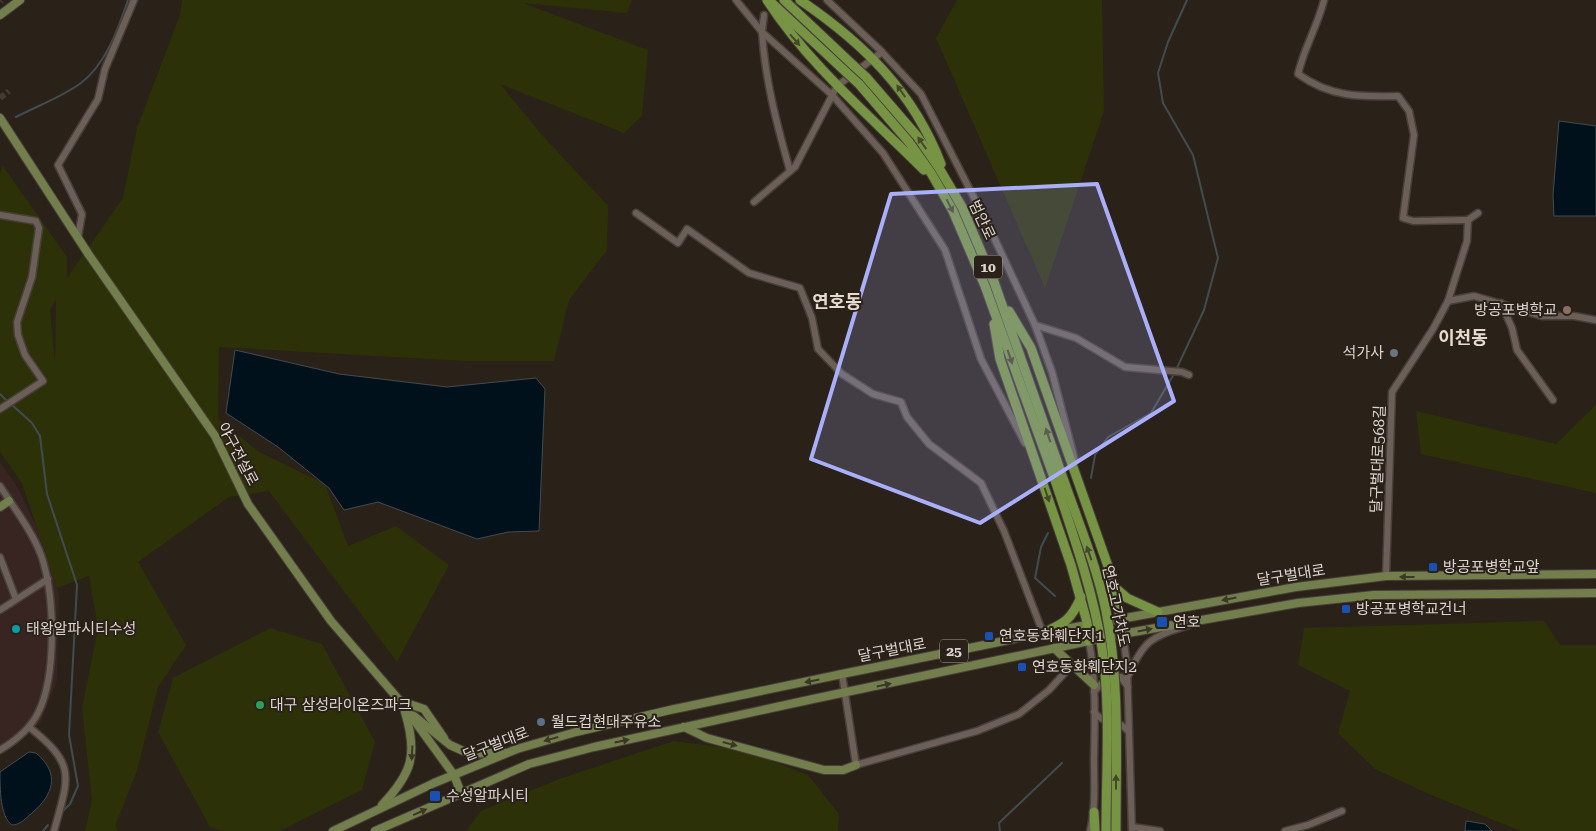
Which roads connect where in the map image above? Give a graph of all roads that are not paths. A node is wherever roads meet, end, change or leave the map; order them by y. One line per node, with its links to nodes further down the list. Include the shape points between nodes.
1 (20, 0): 9 (main road)
2 (134, 0): 26 (street, via 105,69 98,99 58,165 82,214)
3 (736, 0): 12 (street)
4 (768, 0): 15 (highway, one-way to 15, via 784,27); 20 (highway, 범안로 / 10, bridge, via 859,84 896,125)
5 (784, 0): 19 (highway, 범안로 / 10, one-way to 5, bridge, via 904,118 866,77)
6 (800, 0): 14 (highway)
7 (827, 0): 13 (street)
8 (1324, 0): 25 (street, via 1298,74 1315,86 1348,96 1398,96 1409,112 1414,135 1403,218 1413,221)
9 (4, 10): 10 (main road)
10 (0, 15)
11 (764, 15): 12 (street)
12 (762, 32): 16 (street); 18 (street, via 773,114)
13 (882, 52): 14 (street); 32 (street, via 921,94)
14 (875, 59): 15 (street); 19 (highway, one-way to 14, via 933,143 916,113)
15 (837, 86): 16 (street); 20 (highway)
16 (832, 95): 18 (street); 36 (street, via 883,153 945,250 981,359)
17 (0, 118): 26 (main road, 야구전설로)
18 (790, 171): 21 (street)
19 (947, 180): 27 (highway, 범안로 / 10)
20 (939, 185): 28 (highway, 범안로 / 10, one-way to 28)
21 (754, 202)
22 (636, 213): 55 (street, via 678,243 687,229 749,273 800,288 812,318 818,349 842,374 873,394 901,402 906,417 929,444 981,483 1004,531)
23 (1478, 213): 25 (street)
24 (0, 215): 35 (street, via 36,221 39,228 32,277 17,322 25,355 44,381)
25 (1468, 220): 29 (street, 달구벌대로568길, via 1467,241)
26 (78, 237): 65 (main road, 야구전설로, via 214,436 248,504 331,621)
27 (998, 293): 37 (highway, 범안로 / 10, one-way to 27); 39 (highway, via 1031,348)
28 (989, 297): 36 (highway, via 1000,359); 37 (highway, 범안로 / 10, one-way to 37)
29 (1448, 301): 30 (street, via 1474,296); 44 (street, 달구벌대로568길, via 1392,392)
30 (1501, 303): 31 (street, via 1542,316); 34 (street, via 1517,350)
31 (1596, 320)
32 (1035, 325): 33 (street, via 1076,338 1125,367); 39 (street, via 1052,372)
33 (1185, 374)
34 (1552, 400)
35 (0, 409)
36 (1035, 460): 48 (highway, one-way to 48)
37 (1060, 482): 84 (highway, 연호고가차도 / 10, bridge, via 1091,593 1102,651); 85 (highway, 연호고가차도 / 10, one-way to 37, bridge, via 1112,649 1101,591)
38 (0, 486): 40 (street)
39 (1083, 496): 46 (highway)
40 (9, 501): 41 (main road); 45 (street, via 32,536)
41 (0, 507)
42 (0, 557): 49 (street)
43 (1596, 574): 44 (main road, 달구벌대로 / 25, one-way to 44)
44 (1386, 576): 51 (main road, 달구벌대로 / 25, one-way to 51, via 1296,587)
45 (48, 578): 49 (street); 67 (street, via 52,618 50,661 44,697)
46 (1113, 586): 51 (highway, via 1127,598); 53 (highway)
47 (1596, 593): 52 (main road, 달구벌대로 / 25, via 1374,595)
48 (1081, 597): 54 (highway); 55 (highway, via 1066,623)
49 (16, 599): 50 (street)
50 (0, 610)
51 (1158, 612): 53 (main road, 달구벌대로 / 25)
52 (1216, 616): 56 (main road, 달구벌대로 / 25, one-way to 52); 61 (street, via 1154,636 1137,656)
53 (1121, 620): 54 (main road, 달구벌대로 / 25); 56 (street)
54 (1088, 625): 55 (main road, 달구벌대로 / 25); 57 (highway)
55 (1043, 633): 60 (main road, 달구벌대로 / 25)
56 (1122, 634): 57 (main road, 달구벌대로 / 25); 61 (street)
57 (1089, 641): 58 (main road, 달구벌대로 / 25); 63 (street)
58 (1054, 648): 59 (main road); 64 (main road, 달구벌대로 / 25, one-way to 58)
59 (1072, 665): 63 (main road); 72 (street, via 1049,690 1019,714 977,731)
60 (842, 674): 64 (street); 71 (main road, 달구벌대로 / 25, one-way to 71, via 617,722)
61 (1128, 678): 62 (street)
62 (1128, 688): 63 (street, via 1120,677 1111,677); 69 (street)
63 (1094, 689): 66 (street)
64 (846, 693): 68 (main road, 달구벌대로 / 25); 72 (street)
65 (401, 703): 71 (main road, via 450,745 470,754); 73 (main road, 야구전설로); 75 (main road, one-way to 75, via 412,742 411,762 399,787)
66 (1094, 712): 69 (street, via 1102,720 1123,726); 77 (street)
67 (29, 727): 70 (street); 79 (street, via 54,747 65,772 65,791)
68 (684, 727): 72 (main road, one-way to 72, via 707,738 824,770 843,770); 74 (main road, 달구벌대로 / 25, one-way to 68, via 529,764)
69 (1129, 732): 78 (street)
70 (0, 750)
71 (510, 751): 73 (main road, 달구벌대로 / 25)
72 (856, 765)
73 (454, 775): 74 (main road, 야구전설로); 75 (main road, 달구벌대로 / 25)
74 (462, 793): 81 (main road, 달구벌대로 / 25, one-way to 74)
75 (379, 809): 80 (main road, 달구벌대로 / 25)
76 (1342, 811): 87 (street)
77 (1094, 812): 82 (street); 83 (highway)
78 (1132, 829): 86 (street)
79 (54, 831)
80 (333, 831)
81 (375, 831)
82 (1090, 831)
83 (1095, 831)
84 (1106, 831)
85 (1116, 831)
86 (1160, 831)
87 (1285, 831)

